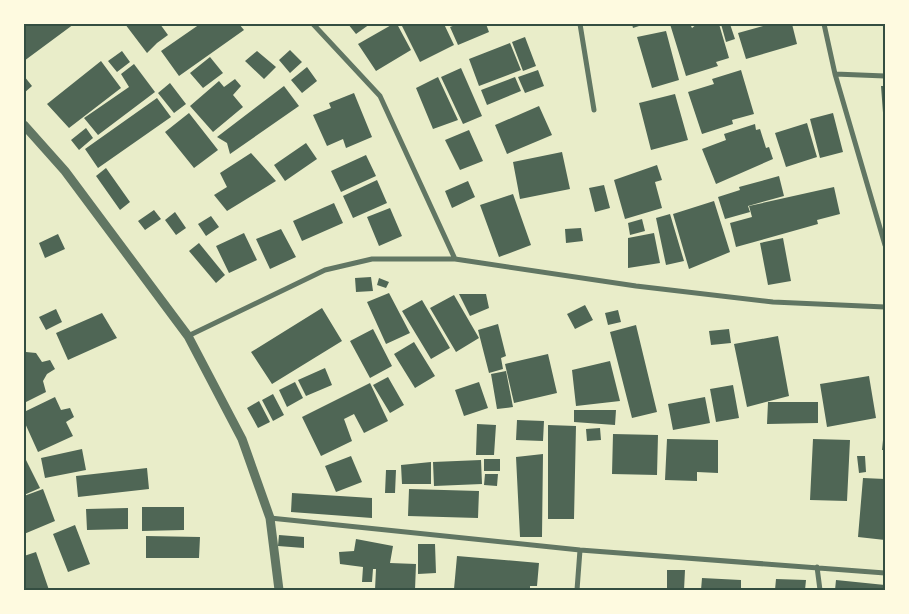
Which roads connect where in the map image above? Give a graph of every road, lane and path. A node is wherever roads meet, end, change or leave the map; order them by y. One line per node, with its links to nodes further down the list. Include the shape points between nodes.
1 (313, 24): 9 (street, via 380,96)
2 (580, 24): 6 (street)
3 (824, 24): 4 (street)
4 (835, 74): 5 (street); 8 (street)
5 (885, 76)
6 (594, 110)
7 (24, 125): 11 (street, via 65,171)
8 (885, 245)
9 (455, 259): 10 (street, via 636,286 773,302); 11 (street, via 372,259 325,270)
10 (885, 307)
11 (188, 336): 12 (street, via 242,439)
12 (270, 518): 13 (street); 16 (street)
13 (580, 550): 14 (street); 17 (street)
14 (817, 567): 15 (street); 18 (street)
15 (885, 574)
16 (279, 590)
17 (578, 590)
18 (820, 590)

